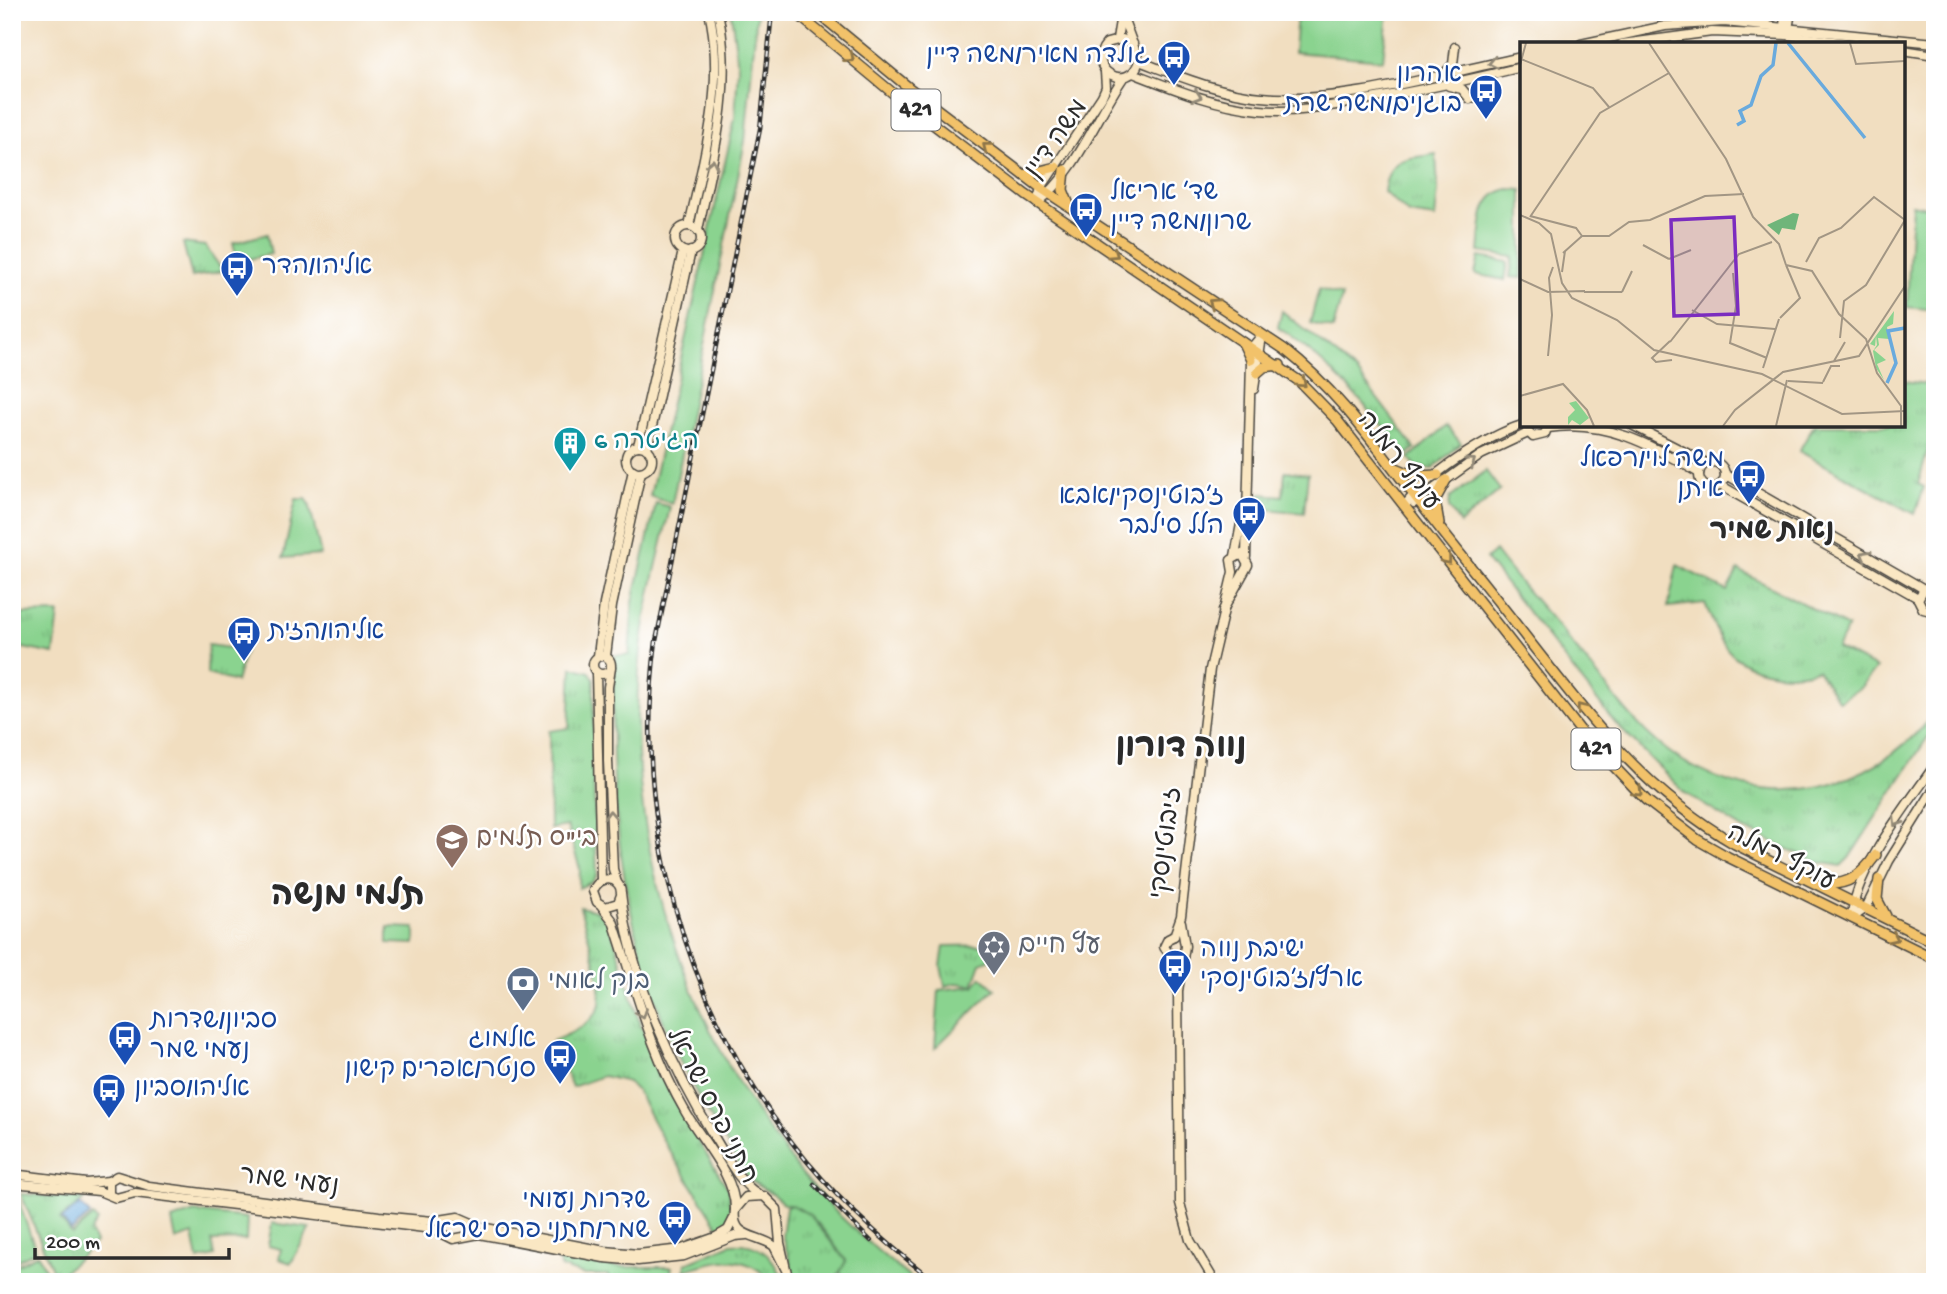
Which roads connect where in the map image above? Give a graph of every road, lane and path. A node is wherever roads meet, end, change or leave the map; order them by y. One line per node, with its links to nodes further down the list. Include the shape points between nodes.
1 (709, 12): 34 (main road, via 714,91)
2 (718, 12): 35 (main road, one-way to 2, via 724,85)
3 (817, 12): 30 (main road, עוקף רמלה / 421, one-way to 3)
4 (1121, 12): 11 (main road); 16 (main road)
5 (1783, 12): 8 (main road); 9 (main road)
6 (1791, 12): 9 (main road)
7 (796, 13): 32 (main road, עוקף רמלה / 421, one-way to 32)
8 (1762, 23): 9 (main road); 12 (main road, via 1665,26)
9 (1786, 26): 10 (main road); 15 (main road)
10 (1786, 35): 13 (main road, via 1712,32); 14 (main road)
11 (1117, 39): 16 (main road); 23 (main road, via 1101,51)
12 (1590, 42)
13 (1637, 42)
14 (1840, 42)
15 (1935, 43)
16 (1133, 44): 21 (main road)
17 (1455, 47): 25 (main road, via 1453,64)
18 (1905, 50): 19 (main road)
19 (1935, 55)
20 (1520, 57): 25 (main road, one-way to 25)
21 (1139, 61): 24 (main road); 25 (main road, via 1217,89 1264,98 1327,96)
22 (1520, 68): 26 (main road)
23 (1105, 72): 27 (main road); 29 (main road, משה דיין, via 1102,96)
24 (1133, 73): 27 (main road); 28 (main road, one-way to 28, via 1213,102 1261,110 1323,107)
25 (1443, 74)
26 (1483, 77): 28 (main road); 28 (main road, via 1473,99 1462,89)
27 (1124, 78): 29 (main road, משה דיין)
28 (1443, 86)
29 (1060, 169): 30 (main road); 31 (main road, משה דיין); 33 (main road, via 1063,193)
30 (1024, 175): 31 (main road, עוקף רמלה / 421)
31 (1045, 191): 32 (main road, משה דיין); 33 (main road, עוקף רמלה / 421)
32 (1037, 202): 38 (main road, עוקף רמלה / 421, one-way to 38)
33 (1072, 209): 37 (main road, עוקף רמלה / 421, one-way to 33)
34 (688, 226): 35 (main road); 36 (main road, via 676,236 676,244)
35 (698, 230): 36 (main road, via 700,242)
36 (687, 251): 48 (main road)
37 (1262, 335): 39 (main road); 40 (main road); 50 (main road, עוקף רמלה / 421, via 1333,391)
38 (1241, 339): 39 (main road, עוקף רמלה / 421); 41 (main road)
39 (1252, 347): 40 (main road, עוקף רמלה / 421); 41 (main road)
40 (1261, 353): 42 (main road, עוקף רמלה / 421); 43 (main road)
41 (1251, 360): 44 (main road)
42 (1280, 365): 43 (main road); 57 (main road, עוקף רמלה / 421, one-way to 57, via 1324,405)
43 (1257, 373): 44 (main road)
44 (1250, 409): 58 (main road)
45 (1548, 427): 47 (main road, via 1540,438); 52 (main road, via 1626,435)
46 (1636, 427): 49 (main road)
47 (1525, 428): 54 (main road)
48 (642, 448): 51 (main road, via 651,462); 51 (main road, via 630,450 627,456 627,464)
49 (1706, 463): 52 (main road); 53 (main road, via 1718,463)
50 (1392, 465): 54 (main road, via 1415,476); 56 (main road, עוקף רמלה / 421)
51 (637, 471): 69 (main road)
52 (1699, 473): 55 (main road, via 1705,485)
53 (1725, 474): 55 (main road); 65 (main road, one-way to 53)
54 (1442, 478): 56 (main road); 59 (main road, via 1434,504)
55 (1720, 485): 66 (main road)
56 (1416, 497): 57 (main road); 59 (main road, עוקף רמלה / 421)
57 (1405, 506): 83 (main road, עוקף רמלה / 421, one-way to 83, via 1583,734 1646,800 1728,857)
58 (1245, 507): 60 (main road); 61 (main road)
59 (1443, 531): 78 (main road, עוקף רמלה / 421, one-way to 59, via 1706,827 1656,789 1600,732)
60 (1235, 556): 61 (main road); 62 (main road)
61 (1246, 557): 63 (main road)
62 (1233, 569): 63 (main road); 67 (main road, ז'בוטינסקי)
63 (1245, 569): 67 (main road, ז'בוטינסקי)
64 (1935, 587): 65 (main road)
65 (1924, 589): 66 (main road)
66 (1918, 598): 68 (main road, via 1923,610)
67 (1223, 610): 85 (main road, ז'בוטינסקי, via 1207,697)
68 (1935, 612)
69 (602, 656): 70 (main road, via 611,662); 71 (main road, via 593,664)
70 (611, 668): 71 (main road, via 604,674); 77 (main road, one-way to 70, via 608,761)
71 (596, 671): 76 (main road)
72 (1935, 765): 74 (main road, one-way to 74)
73 (1935, 787): 75 (main road)
74 (1876, 855): 78 (main road, via 1851,881); 80 (main road)
75 (1879, 879): 82 (main road); 84 (main road, via 1878,903)
76 (601, 880): 77 (main road); 81 (main road, via 593,895)
77 (617, 883): 79 (main road)
78 (1815, 883): 80 (main road, עוקף רמלה / 421)
79 (621, 895): 81 (main road, via 614,905); 96 (main road, חתני פרס ישראל, via 646,991 674,1065 737,1174)
80 (1852, 902): 82 (main road, עוקף רמלה / 421); 83 (main road)
81 (601, 905): 98 (main road, חתני פרס ישראל, one-way to 98, via 613,921 656,1051 684,1110 732,1188)
82 (1866, 908): 83 (main road); 84 (main road, עוקף רמלה / 421)
83 (1852, 918): 89 (main road, עוקף רמלה / 421, one-way to 89)
84 (1889, 920): 86 (main road, עוקף רמלה / 421)
85 (1178, 937): 87 (main road, via 1185,946); 88 (main road, via 1164,945)
86 (1935, 943)
87 (1181, 954): 88 (main road); 90 (main road)
88 (1170, 955): 90 (main road)
89 (1935, 958)
90 (1178, 990): 108 (main road, via 1182,1215 1195,1252)
91 (12, 1174): 93 (main road, via 86,1183)
92 (124, 1179): 93 (main road); 97 (main road); 99 (main road, נעמי שמר, via 380,1216)
93 (109, 1181): 95 (main road)
94 (12, 1183): 95 (main road)
95 (109, 1194): 97 (main road, via 116,1198)
96 (758, 1194): 98 (main road, via 746,1197); 100 (main road, via 774,1203)
97 (126, 1195): 103 (main road, נעמי שמר, via 433,1229)
98 (735, 1214): 101 (main road, נעמי שמר, via 731,1226 716,1237 682,1249 638,1254 579,1247); 102 (main road)
99 (449, 1219): 101 (main road, נעמי שמר); 103 (main road, via 444,1227)
100 (778, 1219): 105 (main road, via 770,1233); 106 (main road)
101 (462, 1220): 104 (main road, via 466,1227)
102 (746, 1235): 104 (main road, נעמי שמר, via 684,1256 638,1261 479,1234); 105 (main road)
103 (447, 1236): 104 (main road, נעמי שמר)
104 (462, 1237)
105 (758, 1238): 106 (main road, via 774,1246)
106 (786, 1270): 107 (main road)
107 (789, 1282)
108 (1215, 1282)

